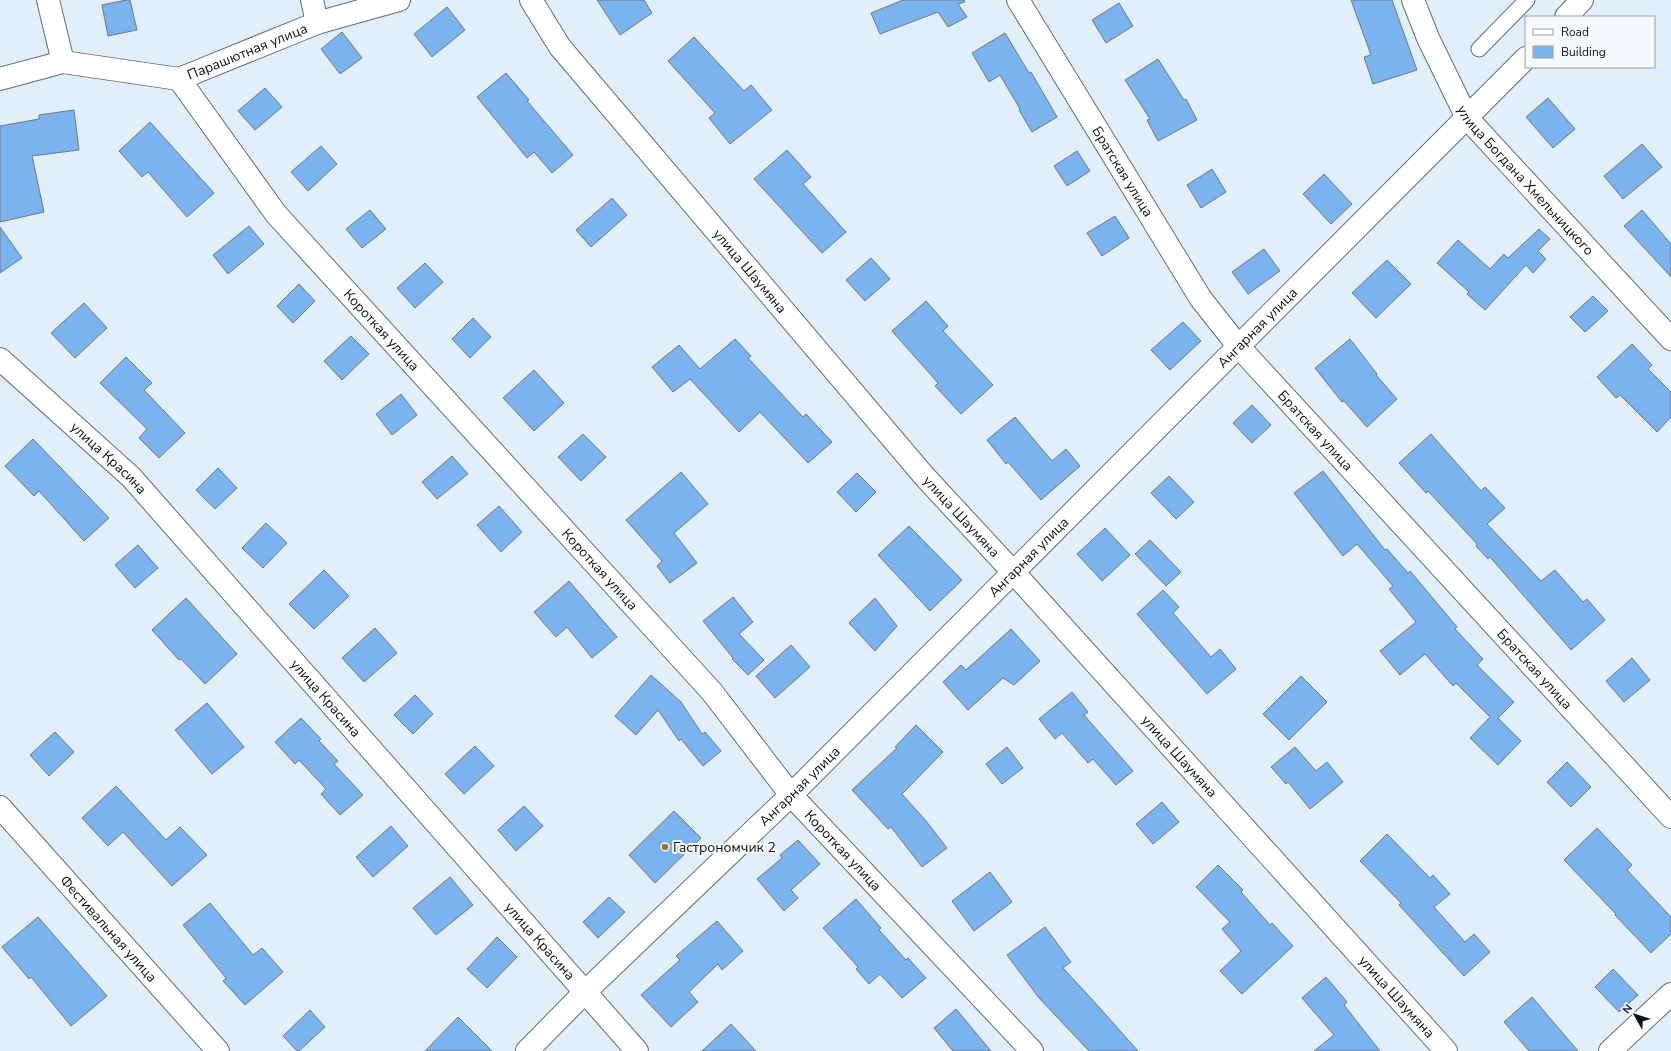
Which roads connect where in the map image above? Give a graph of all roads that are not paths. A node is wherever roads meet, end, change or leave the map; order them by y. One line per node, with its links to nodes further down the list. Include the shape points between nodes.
1 (48, 0): 11 (street)
2 (312, 0): 8 (street)
3 (398, 0): 8 (street, Парашютная улица)
4 (531, 0): 18 (street, улица Шаумяна, via 560,48 925,477)
5 (1018, 0): 16 (street, Братская улица, via 1201,299)
6 (1413, 0): 14 (street, улица Богдана Хмельницкого, via 1428,38)
7 (1527, 0): 9 (lane)
8 (317, 23): 13 (street, Парашютная улица)
9 (1479, 49)
10 (1525, 59): 14 (street, Ангарная улица)
11 (63, 62): 12 (street, Парашютная улица); 13 (street, Парашютная улица)
12 (0, 79)
13 (179, 80): 19 (street, Короткая улица, via 276,214 712,692)
14 (1467, 118): 15 (street, улица Богдана Хмельницкого); 16 (street, Ангарная улица)
15 (1671, 339)
16 (1239, 347): 18 (street, Ангарная улица); 21 (street, Братская улица)
17 (0, 359): 22 (street, улица Красина, via 131,477)
18 (1014, 573): 19 (street, Ангарная улица); 28 (street, улица Шаумяна)
19 (791, 794): 22 (street, Ангарная улица); 27 (street, Короткая улица)
20 (0, 806): 24 (street, Фестивальная улица)
21 (1671, 817)
22 (585, 992): 25 (street, Ангарная улица); 26 (street, улица Красина)
23 (1671, 994): 29 (street)
24 (218, 1051)
25 (527, 1051)
26 (637, 1051)
27 (1032, 1051)
28 (1446, 1051)
29 (1610, 1051)

